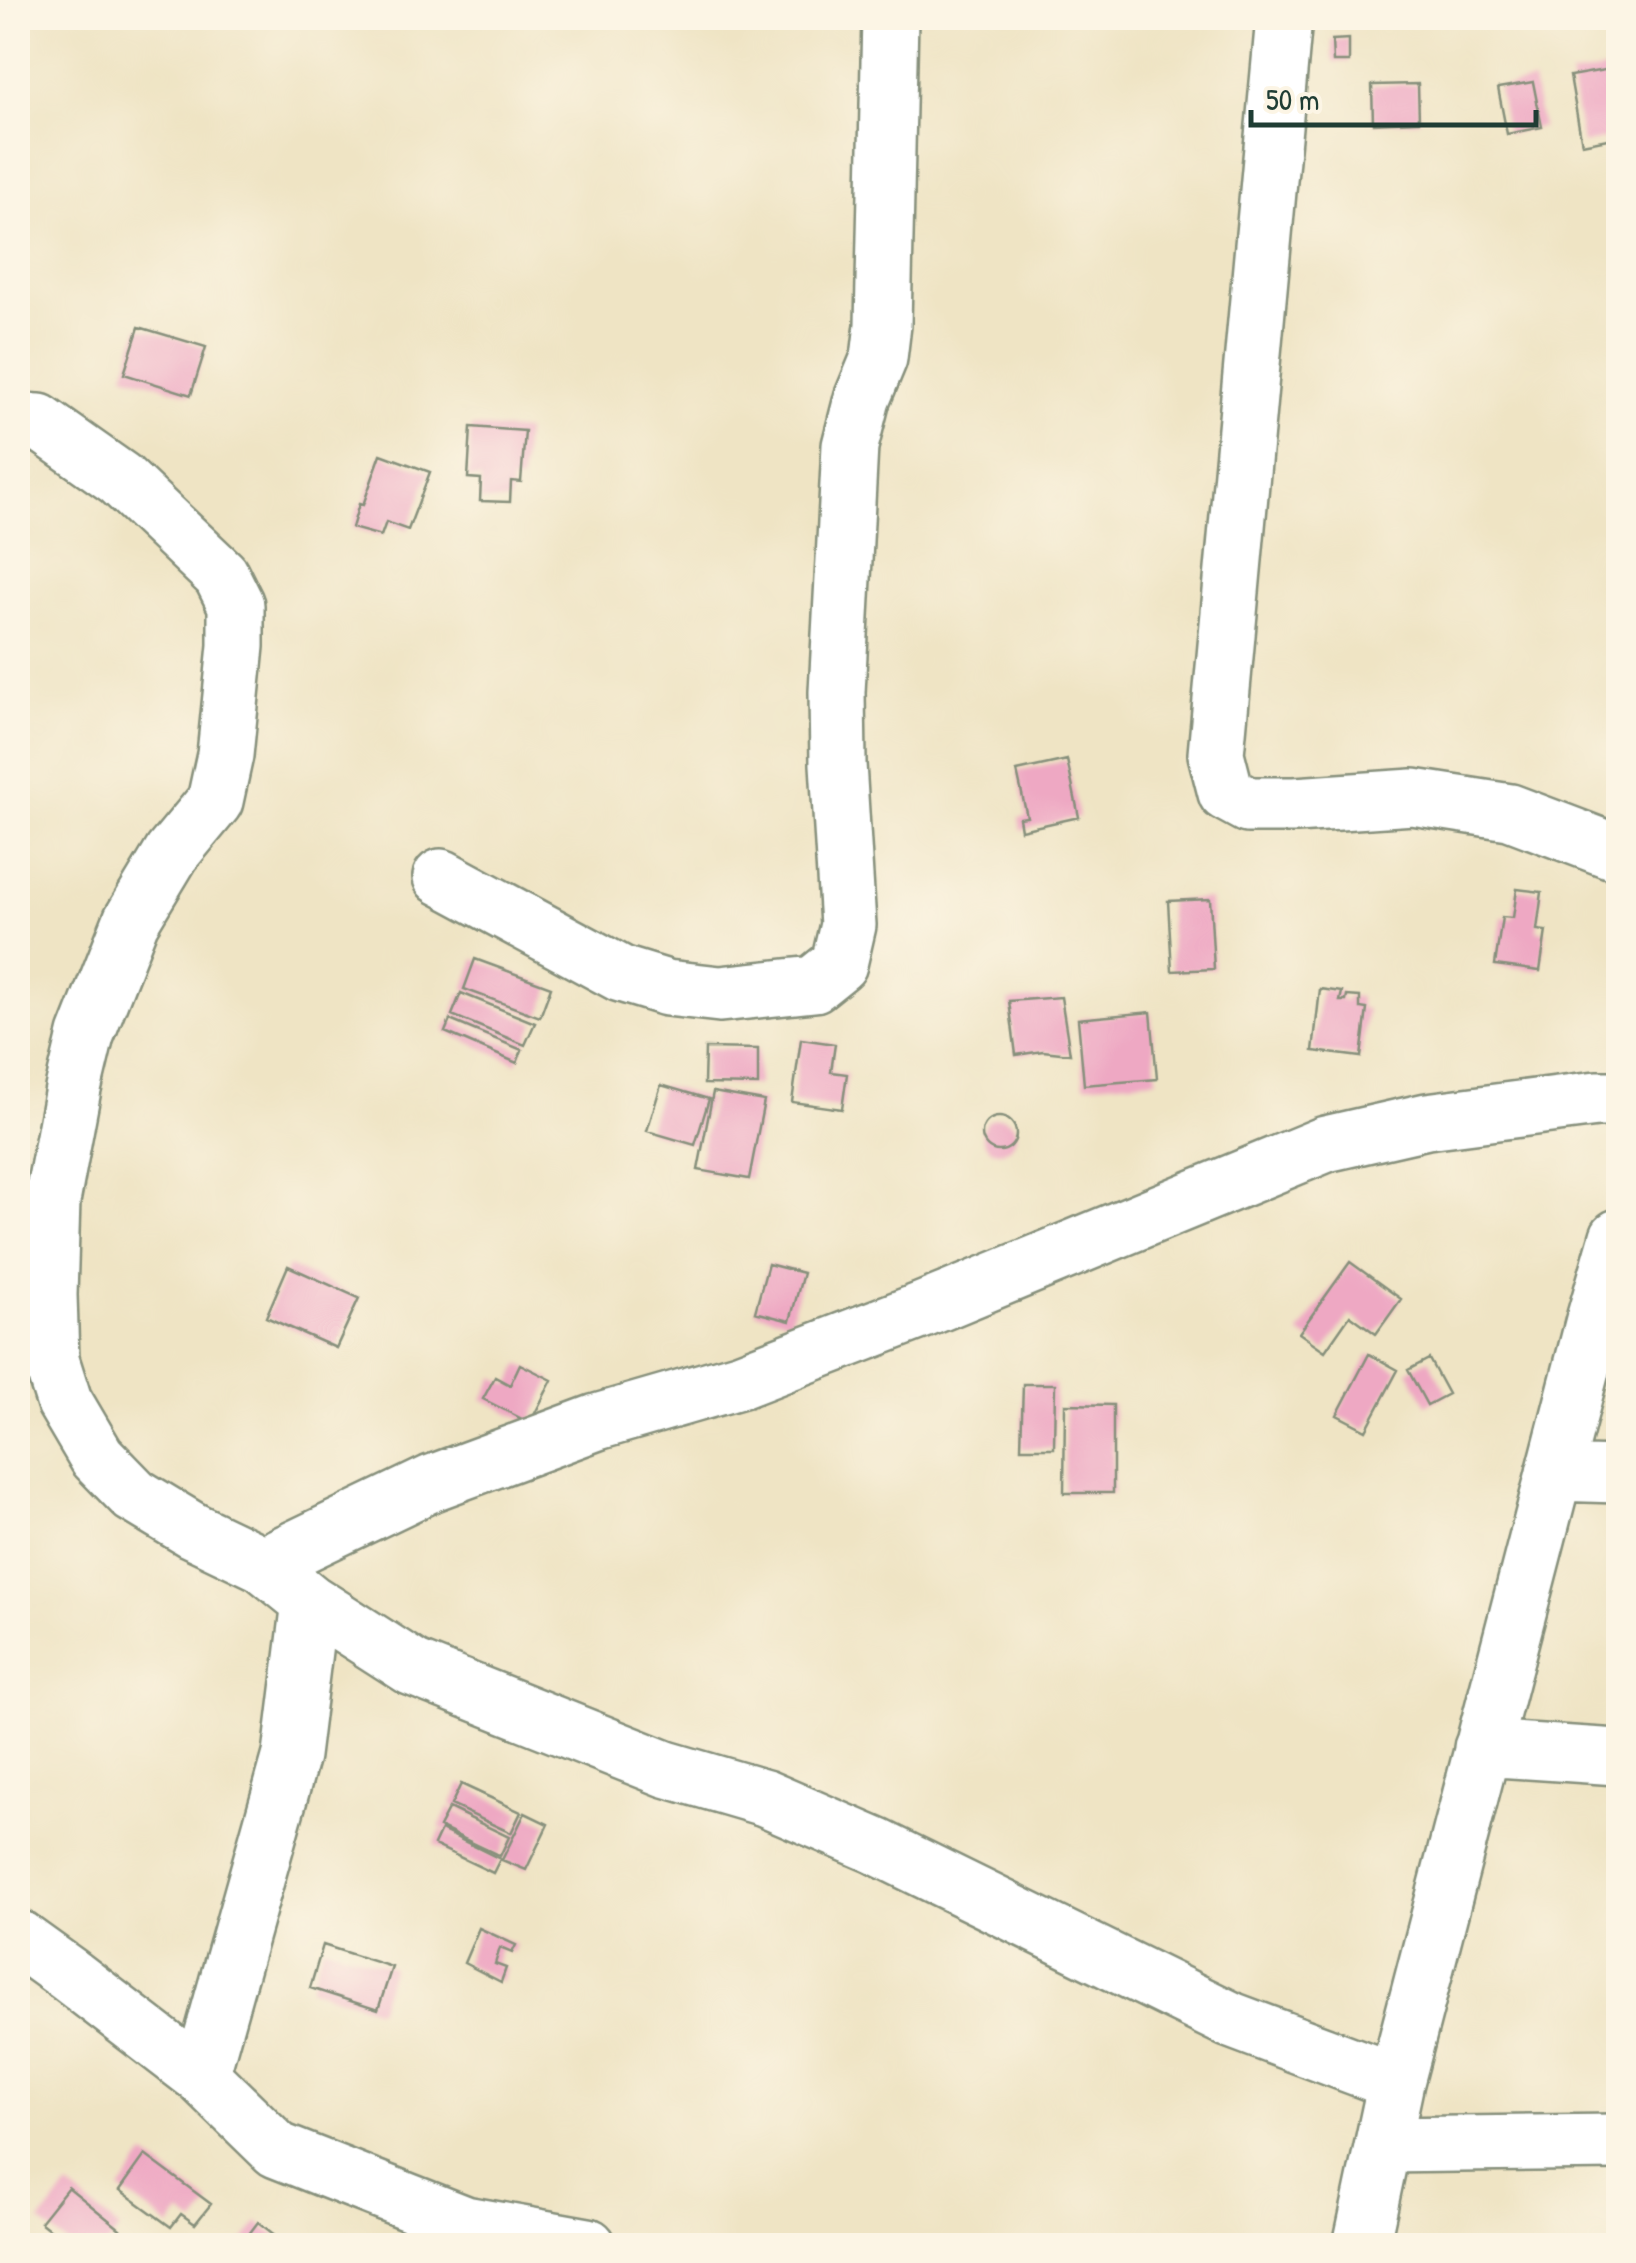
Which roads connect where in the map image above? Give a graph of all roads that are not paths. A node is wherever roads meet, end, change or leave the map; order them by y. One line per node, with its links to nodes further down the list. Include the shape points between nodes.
1 (890, 18): 5 (street, via 883,325 849,464 837,692 848,925 838,964 814,984 720,994 667,988 621,974)
2 (1284, 18): 4 (street, via 1216,754 1226,793 1248,804 1413,797 1510,812)
3 (18, 421): 7 (street, via 40,422 120,480 221,575 236,604 226,755 215,801 172,853 131,921)
4 (1618, 853)
5 (441, 876)
6 (1618, 1099): 11 (street, via 1427,1121 1326,1144 742,1380 597,1422 432,1483)
7 (35, 1189): 11 (street, via 52,1360 64,1400 97,1457 134,1495)
8 (1618, 1237): 9 (street)
9 (1554, 1473): 10 (street); 13 (street)
10 (1618, 1476)
11 (263, 1564): 12 (street)
12 (310, 1602): 16 (street, via 291,1755); 17 (street, via 414,1668 666,1769 765,1798 1231,2020)
13 (1482, 1748): 14 (street); 17 (street)
14 (1618, 1757)
15 (18, 1938): 16 (street)
16 (201, 2076): 20 (street, via 277,2150 465,2224)
17 (1396, 2082): 19 (street)
18 (1618, 2142): 19 (street)
19 (1383, 2145): 21 (street)
20 (588, 2246)
21 (1361, 2246)

